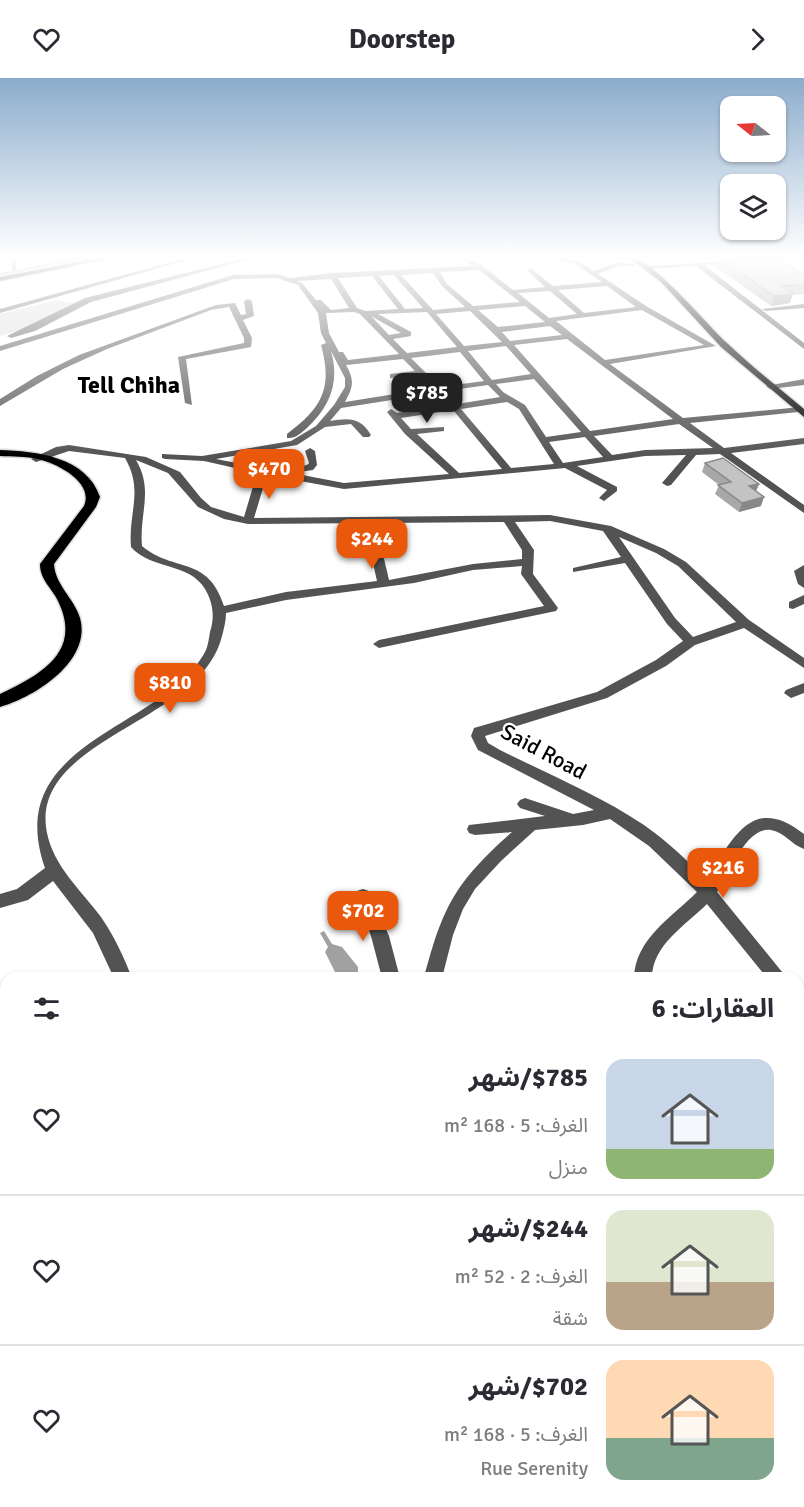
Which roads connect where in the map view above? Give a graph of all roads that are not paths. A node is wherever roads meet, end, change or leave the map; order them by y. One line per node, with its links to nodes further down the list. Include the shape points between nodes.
1 (42, 324): 21 (street)
2 (64, 324): 18 (street)
3 (85, 324): 18 (street)
4 (166, 324): 42 (street, via 58,369)
5 (242, 324): 43 (street, via 248,345 183,357)
6 (321, 324): 16 (street)
7 (373, 324): 20 (street)
8 (387, 324): 20 (street, via 408,334)
9 (440, 324): 27 (street)
10 (489, 324): 17 (street)
11 (535, 324): 17 (street)
12 (554, 324): 19 (street)
13 (671, 324): 24 (street)
14 (704, 324): 23 (main road)
15 (774, 324): 25 (street)
16 (322, 327): 28 (street); 49 (street, via 332,382 324,402)
17 (496, 330): 22 (street)
18 (55, 333): 26 (street)
19 (570, 336): 22 (street); 31 (street)
20 (386, 338): 29 (street)
21 (0, 339)
22 (507, 344): 27 (street); 34 (street)
23 (724, 345): 24 (street); 38 (main road)
24 (712, 346): 31 (street)
25 (804, 347)
26 (0, 349)
27 (460, 349): 29 (street); 37 (street)
28 (333, 350): 30 (street); 36 (street, via 346,368)
29 (405, 356): 30 (street); 32 (street)
30 (346, 363): 36 (street, via 359,377)
31 (604, 363): 48 (street)
32 (421, 373): 33 (street); 39 (street)
33 (393, 376)
34 (536, 376): 37 (street); 53 (street)
35 (804, 381): 38 (street)
36 (349, 382): 44 (street)
37 (490, 383): 39 (street); 41 (street)
38 (770, 386): 46 (main road)
39 (439, 389): 40 (street); 45 (street)
40 (379, 398): 44 (street); 47 (street)
41 (507, 399): 45 (street); 56 (street, via 522,407)
42 (0, 403)
43 (189, 404)
44 (338, 406): 50 (street)
45 (455, 406): 47 (street); 69 (street)
46 (801, 412): 48 (street)
47 (394, 416): 52 (street)
48 (681, 421): 53 (street); 60 (street)
49 (307, 424): 50 (street); 55 (street)
50 (321, 426): 54 (street, via 354,420); 55 (street)
51 (441, 429): 52 (street)
52 (408, 432): 71 (street)
53 (587, 433): 56 (street); 65 (street)
54 (366, 435)
55 (290, 440): 63 (street); 66 (street)
56 (545, 440): 67 (street)
57 (804, 441): 60 (street)
58 (694, 450): 60 (street); 65 (street); 72 (street)
59 (310, 451): 70 (street, via 314,463 310,468)
60 (722, 451): 75 (street)
61 (5, 453): 62 (highway)
62 (46, 456): 64 (street); 94 (highway, via 90,484 94,497 47,564 47,573 64,600 75,633 63,660 51,672)
63 (165, 456): 64 (street); 66 (street)
64 (125, 457): 79 (street, via 165,467 177,474 207,508); 87 (street, via 140,475 143,489 135,536 137,547 152,558 193,572 202,579)
65 (609, 458): 67 (street)
66 (202, 459): 68 (street)
67 (563, 465): 69 (street); 73 (street, via 613,489)
68 (263, 470): 70 (street); 79 (street)
69 (508, 471): 71 (street)
70 (280, 473): 71 (street, via 344,486)
71 (458, 477)
72 (667, 483)
73 (604, 498)
74 (804, 500): 75 (street)
75 (791, 501): 76 (street)
76 (804, 510)
77 (507, 518): 78 (street); 80 (street, via 550,518); 82 (street, via 528,550)
78 (379, 520): 79 (street); 85 (street, via 376,550)
79 (248, 521)
80 (607, 528): 81 (street); 88 (street, via 660,550 682,564)
81 (626, 559): 84 (street); 89 (street)
82 (529, 562): 85 (street, via 473,567); 90 (street, via 526,574 552,608)
83 (804, 568): 86 (street, via 800,571)
84 (577, 570)
85 (384, 584): 87 (street, via 286,596)
86 (804, 584)
87 (220, 611): 101 (street, via 212,649 195,672 168,696 75,754 51,778 41,795 37,815)
88 (745, 623): 89 (street, Said Road); 91 (street)
89 (690, 642): 96 (street, Said Road, via 661,663 602,695 479,732 483,746)
90 (379, 644)
91 (802, 662)
92 (804, 688): 93 (street)
93 (791, 693)
94 (0, 701)
95 (525, 804): 97 (street)
96 (610, 813): 97 (street); 102 (street, Said Road, via 654,841)
97 (571, 819): 98 (street)
98 (533, 822): 99 (street); 107 (street, via 462,894 444,935)
99 (475, 829)
100 (804, 843): 102 (street, via 788,829 759,825 744,835)
101 (53, 871): 104 (street, via 22,895); 105 (street, via 94,921)
102 (708, 891): 108 (street, via 659,941 644,964); 109 (street, Said Road)
103 (363, 897): 106 (street, via 380,936)
104 (0, 901)
105 (121, 972)
106 (389, 972)
107 (435, 972)
108 (643, 972)
109 (773, 972)

